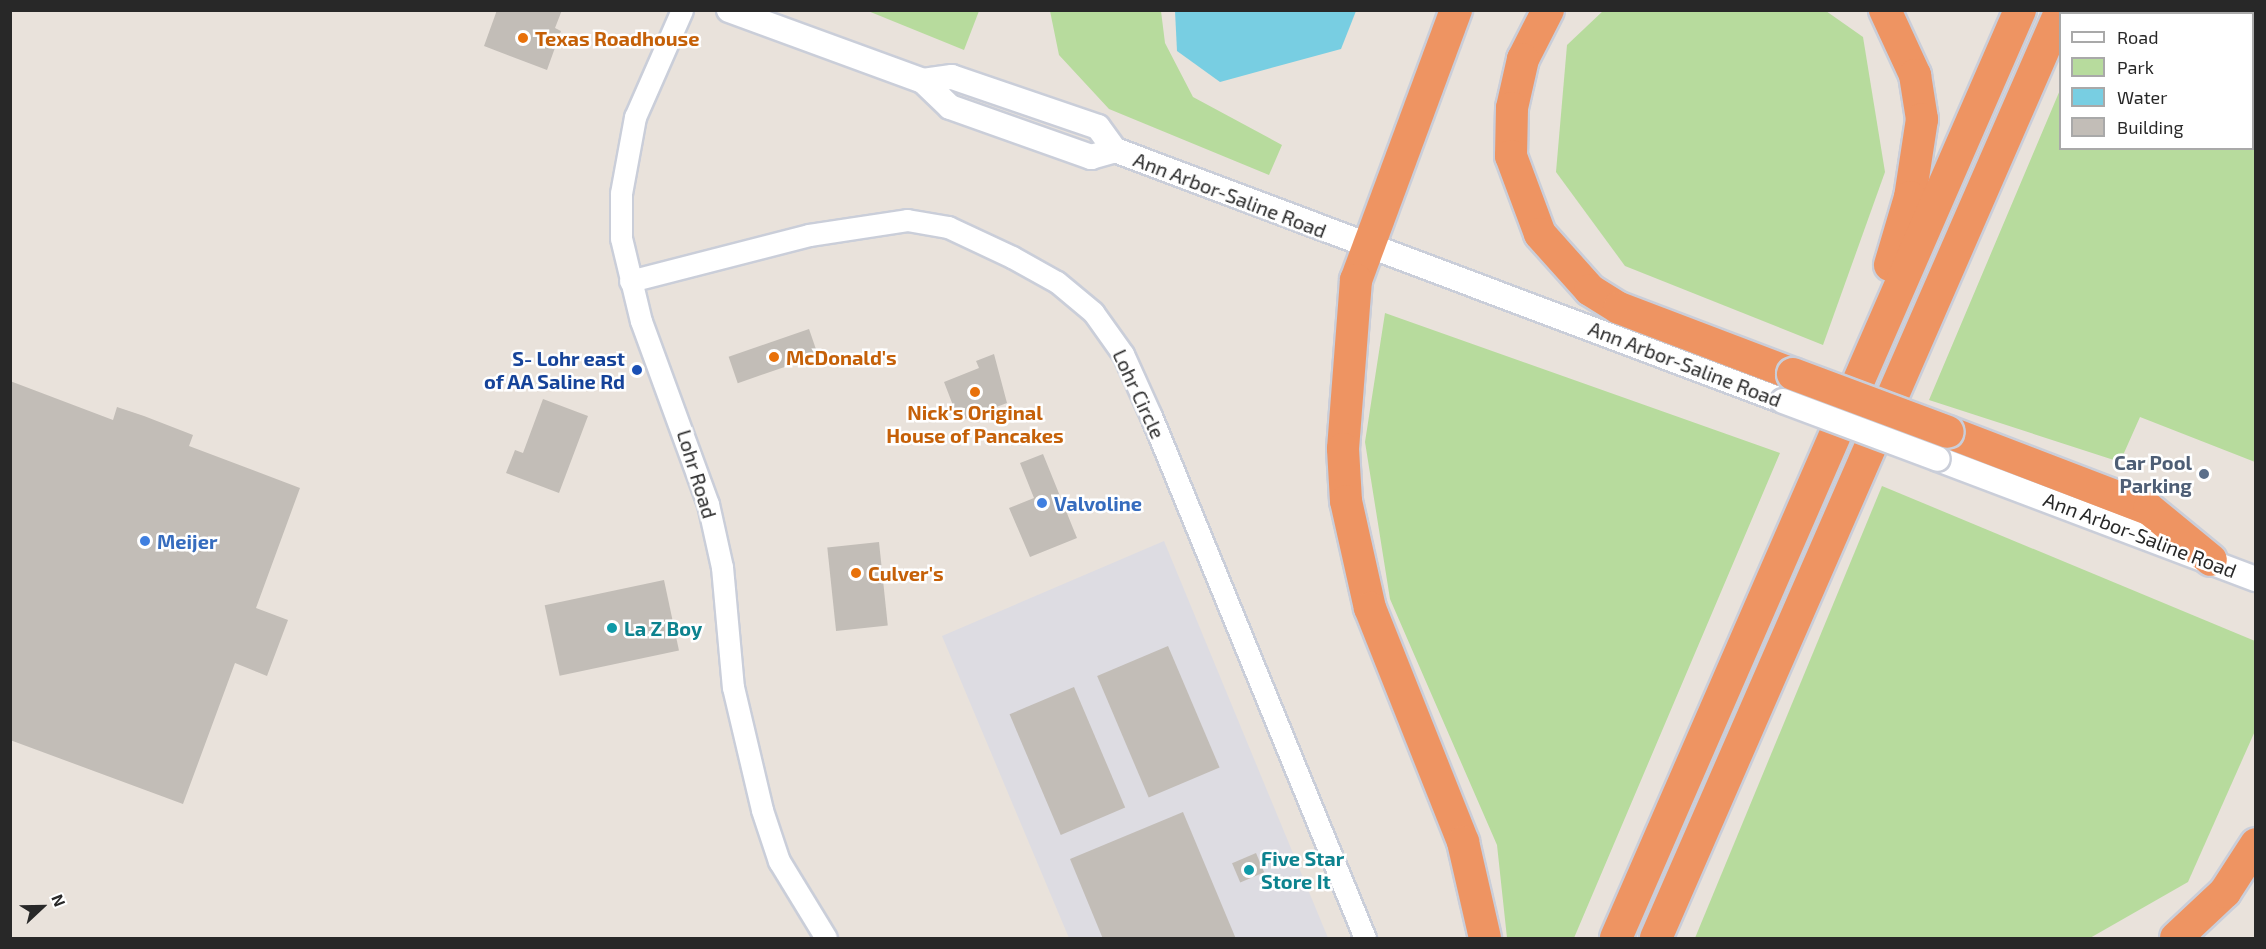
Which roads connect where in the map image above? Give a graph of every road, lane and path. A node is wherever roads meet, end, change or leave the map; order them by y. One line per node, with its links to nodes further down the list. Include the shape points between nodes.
1 (682, 10): 9 (street, Lohr Road, via 635,117 627,154 621,238)
2 (729, 10): 8 (main road, Ann Arbor-Saline Road, via 923,81 961,111 1091,157 1115,150)
3 (1456, 10): 8 (highway)
4 (1548, 10): 11 (highway, via 1522,59 1512,108 1511,156 1540,234 1590,290 1619,308)
5 (1885, 10): 10 (highway, via 1915,75 1922,119 1910,197)
6 (2020, 10): 10 (highway)
7 (2059, 15): 19 (highway)
8 (1366, 248): 11 (main road, Ann Arbor-Saline Road); 17 (highway, via 1356,280 1350,349 1343,449 1346,501 1370,608 1463,842)
9 (630, 280): 15 (street, Lohr Road, via 708,504 722,567 732,687 762,810 779,861); 16 (street, Lohr Circle, via 809,235 907,220 948,227 1012,257 1057,282 1093,312 1123,354 1151,416)
10 (1870, 351): 18 (highway)
11 (1788, 388): 12 (highway, bridge, via 1943,446 2149,509)
12 (2211, 560): 13 (main road, Ann Arbor-Saline Road)
13 (2256, 579)
14 (2256, 844): 20 (highway, via 2225,892)
15 (826, 939)
16 (1365, 939)
17 (1485, 939)
18 (1616, 939)
19 (1656, 939)
20 (2176, 939)

